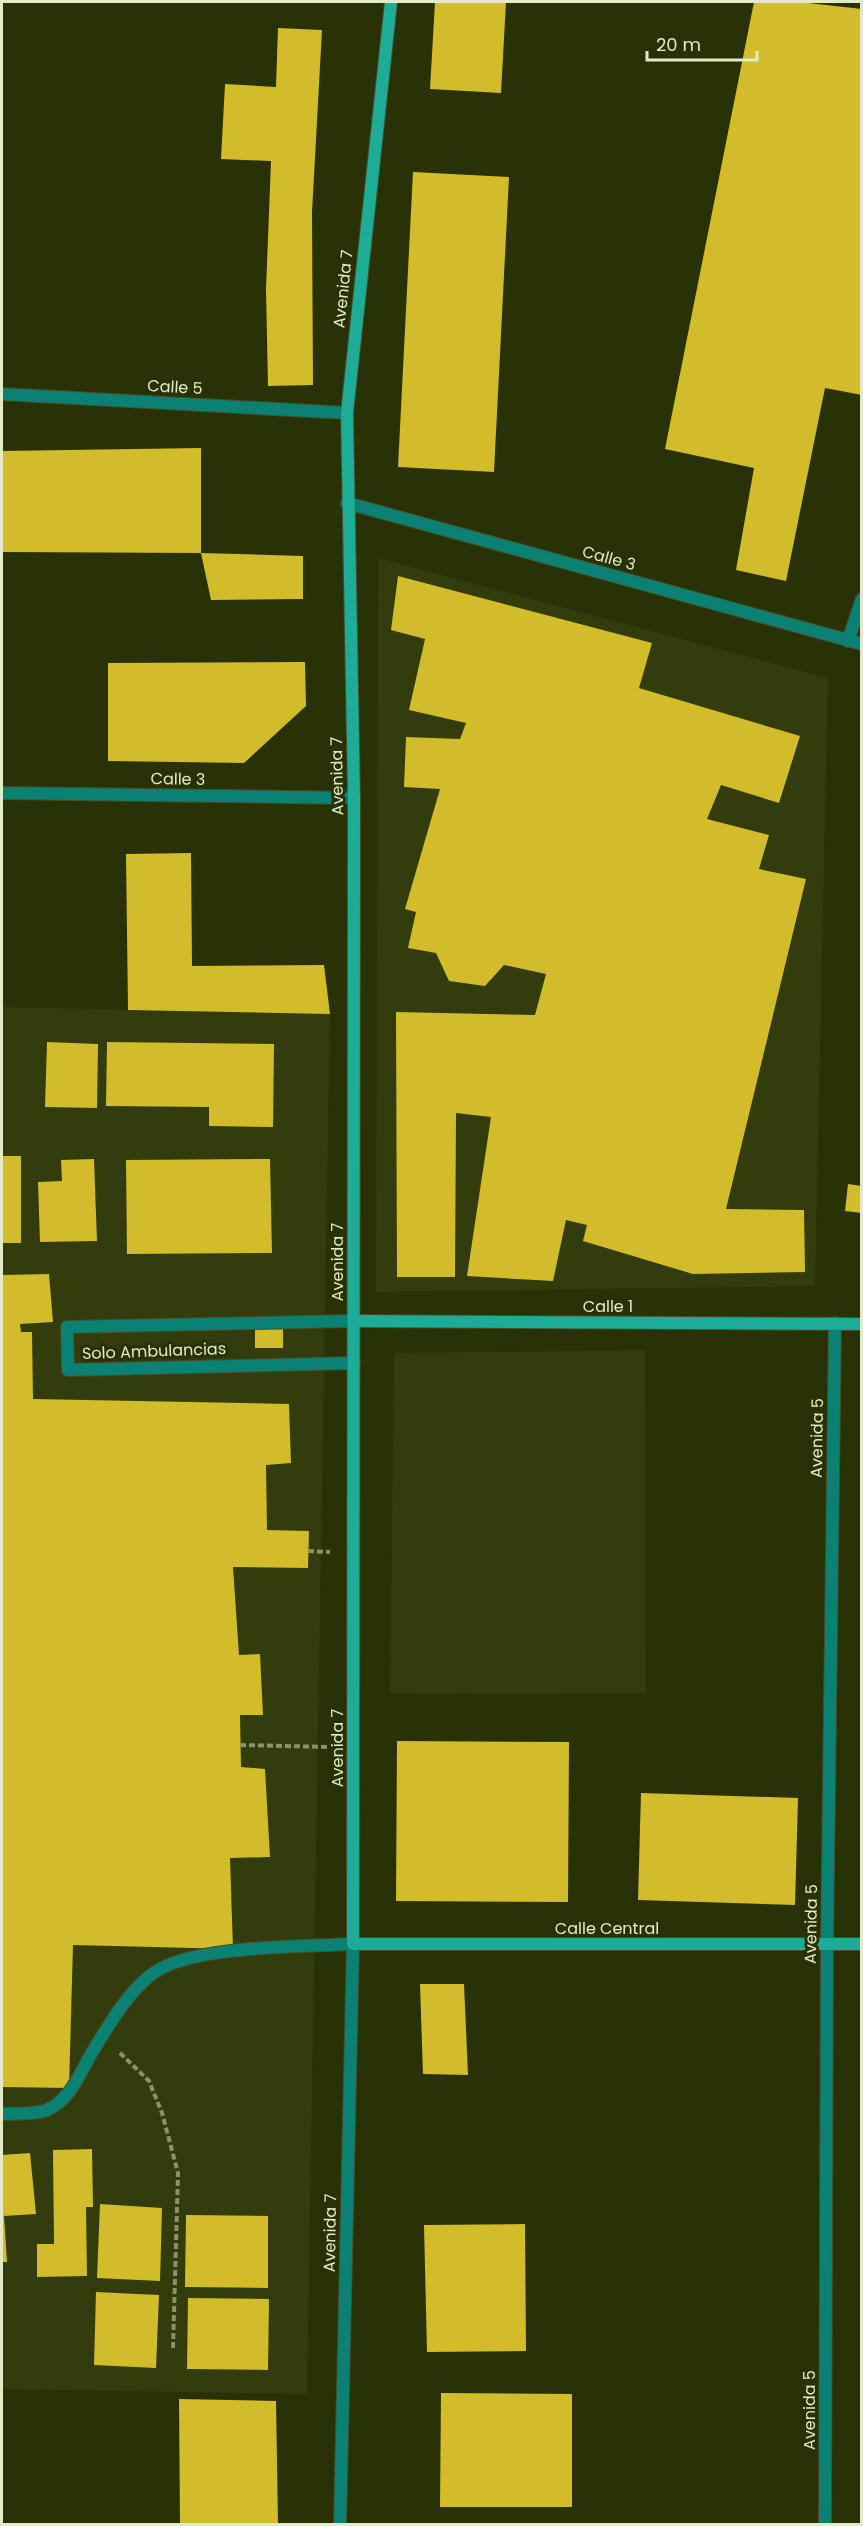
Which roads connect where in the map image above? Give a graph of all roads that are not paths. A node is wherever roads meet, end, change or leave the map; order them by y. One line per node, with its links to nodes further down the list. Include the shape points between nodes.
1 (391, 2): 3 (main road, Avenida 7)
2 (2, 394): 3 (street, Calle 5)
3 (347, 414): 4 (main road, Avenida 7)
4 (347, 503): 6 (street, Calle 3); 9 (main road, Avenida 7)
5 (861, 599): 6 (street)
6 (848, 641): 7 (street, Calle 3)
7 (861, 644)
8 (2, 793): 9 (street, Calle 3)
9 (354, 798): 10 (main road, Avenida 7)
10 (354, 1321): 11 (main road, Calle 1); 13 (main road, Avenida 7); 13 (street, Solo Ambulancias, via 67,1328 68,1370)
11 (835, 1323): 12 (main road, Calle 1); 15 (street, Avenida 5)
12 (861, 1324)
13 (354, 1363): 14 (main road, Avenida 7)
14 (353, 1944): 15 (main road, Calle Central); 17 (street, via 218,1952 180,1960 156,1971 139,1986 101,2038 62,2102 44,2111); 18 (street, Avenida 7)
15 (827, 1944): 16 (main road, Calle Central); 19 (street, Avenida 5)
16 (861, 1944)
17 (2, 2114)
18 (340, 2524)
19 (825, 2524)

